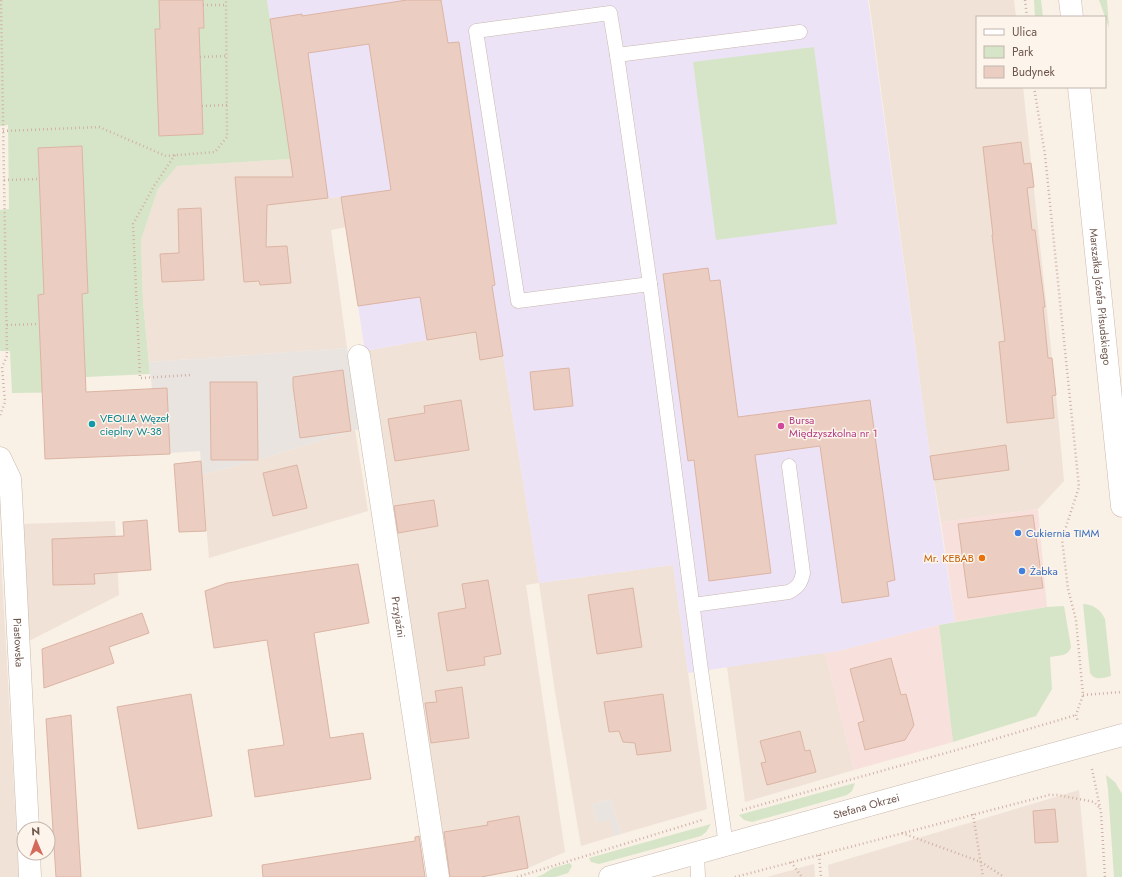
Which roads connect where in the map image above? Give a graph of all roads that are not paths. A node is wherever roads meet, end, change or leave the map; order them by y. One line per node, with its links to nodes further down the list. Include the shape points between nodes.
1 (1070, 0): 2 (street)
2 (1072, 16)
3 (800, 32): 4 (lane)
4 (617, 55): 6 (lane); 6 (lane, via 610,13 476,31 518,301)
5 (1079, 88): 10 (street, Marszałka Józefa Piłsudskiego)
6 (650, 284): 12 (lane)
7 (359, 356): 19 (street, Przyjaźni)
8 (0, 458): 14 (street, Piastowska, via 10,479)
9 (789, 466): 12 (lane, via 802,581 789,592)
10 (1120, 472): 11 (street, Marszałka Józefa Piłsudskiego)
11 (1122, 506)
12 (693, 604): 15 (lane)
13 (1122, 735): 15 (street, Stefana Okrzei)
14 (28, 821)
15 (726, 845): 16 (street, Stefana Okrzei)
16 (697, 853): 20 (street, Stefana Okrzei); 21 (lane)
17 (29, 861): 18 (street)
18 (30, 877)
19 (438, 877)
20 (610, 877)
21 (698, 877)

